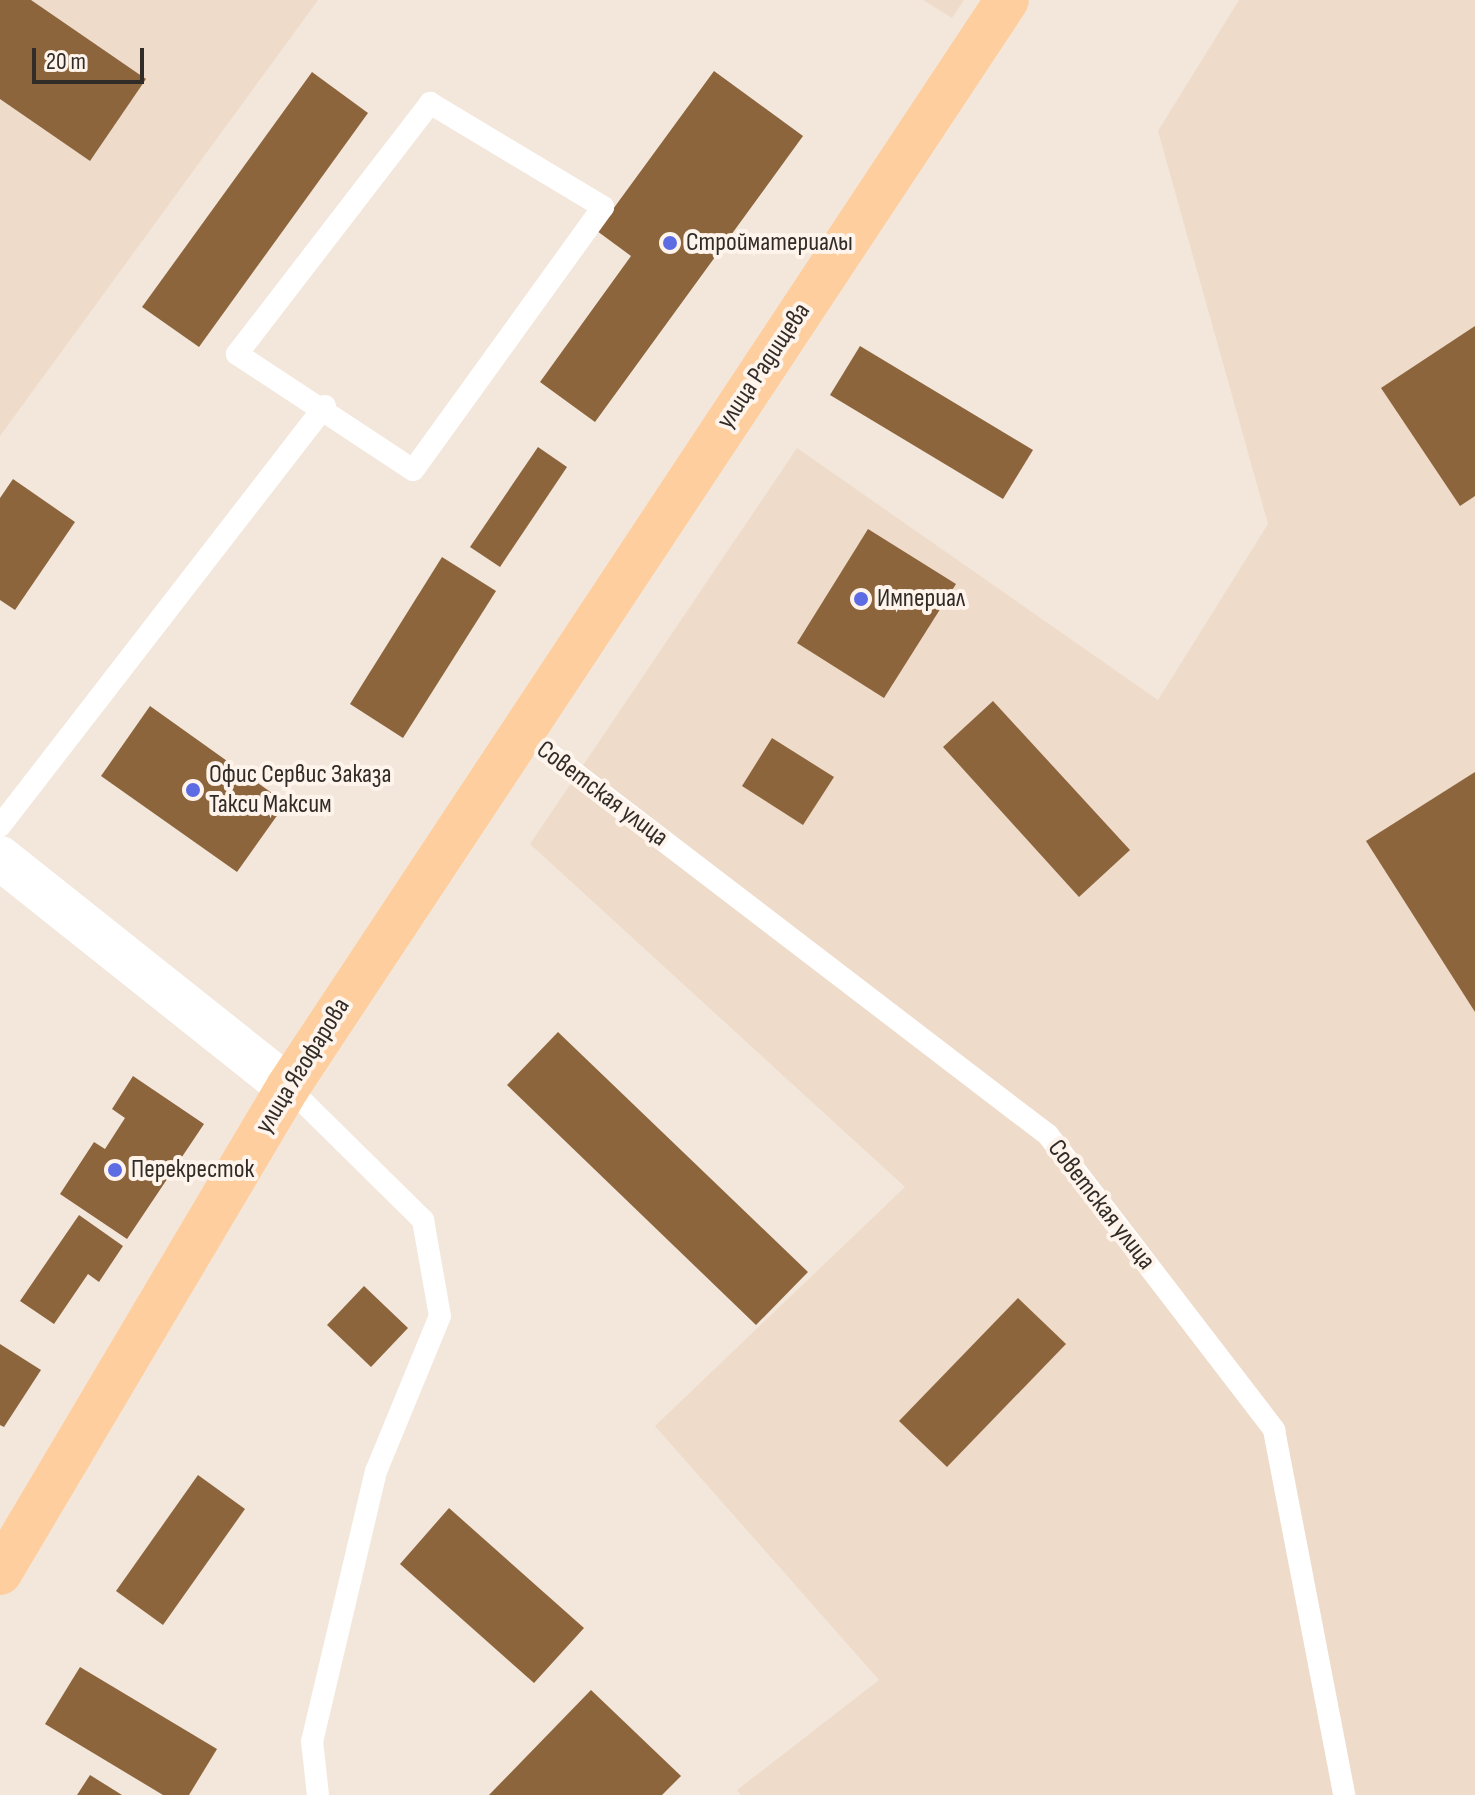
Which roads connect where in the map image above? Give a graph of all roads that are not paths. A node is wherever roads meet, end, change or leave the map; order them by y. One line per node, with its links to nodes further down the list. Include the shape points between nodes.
1 (1007, 0): 3 (main road, улица Радищева)
2 (325, 406): 2 (lane, via 413,470 603,207 430,103 237,354); 4 (lane)
3 (520, 731): 6 (main road, улица Ягофарова); 9 (lane, Советская улица, via 1048,1135 1274,1430)
4 (0, 826)
5 (0, 858): 6 (street)
6 (288, 1087): 7 (main road, улица Ягофарова); 8 (lane, via 423,1220 440,1316 376,1471 312,1741)
7 (4, 1556)
8 (318, 1795)
9 (1344, 1795)

